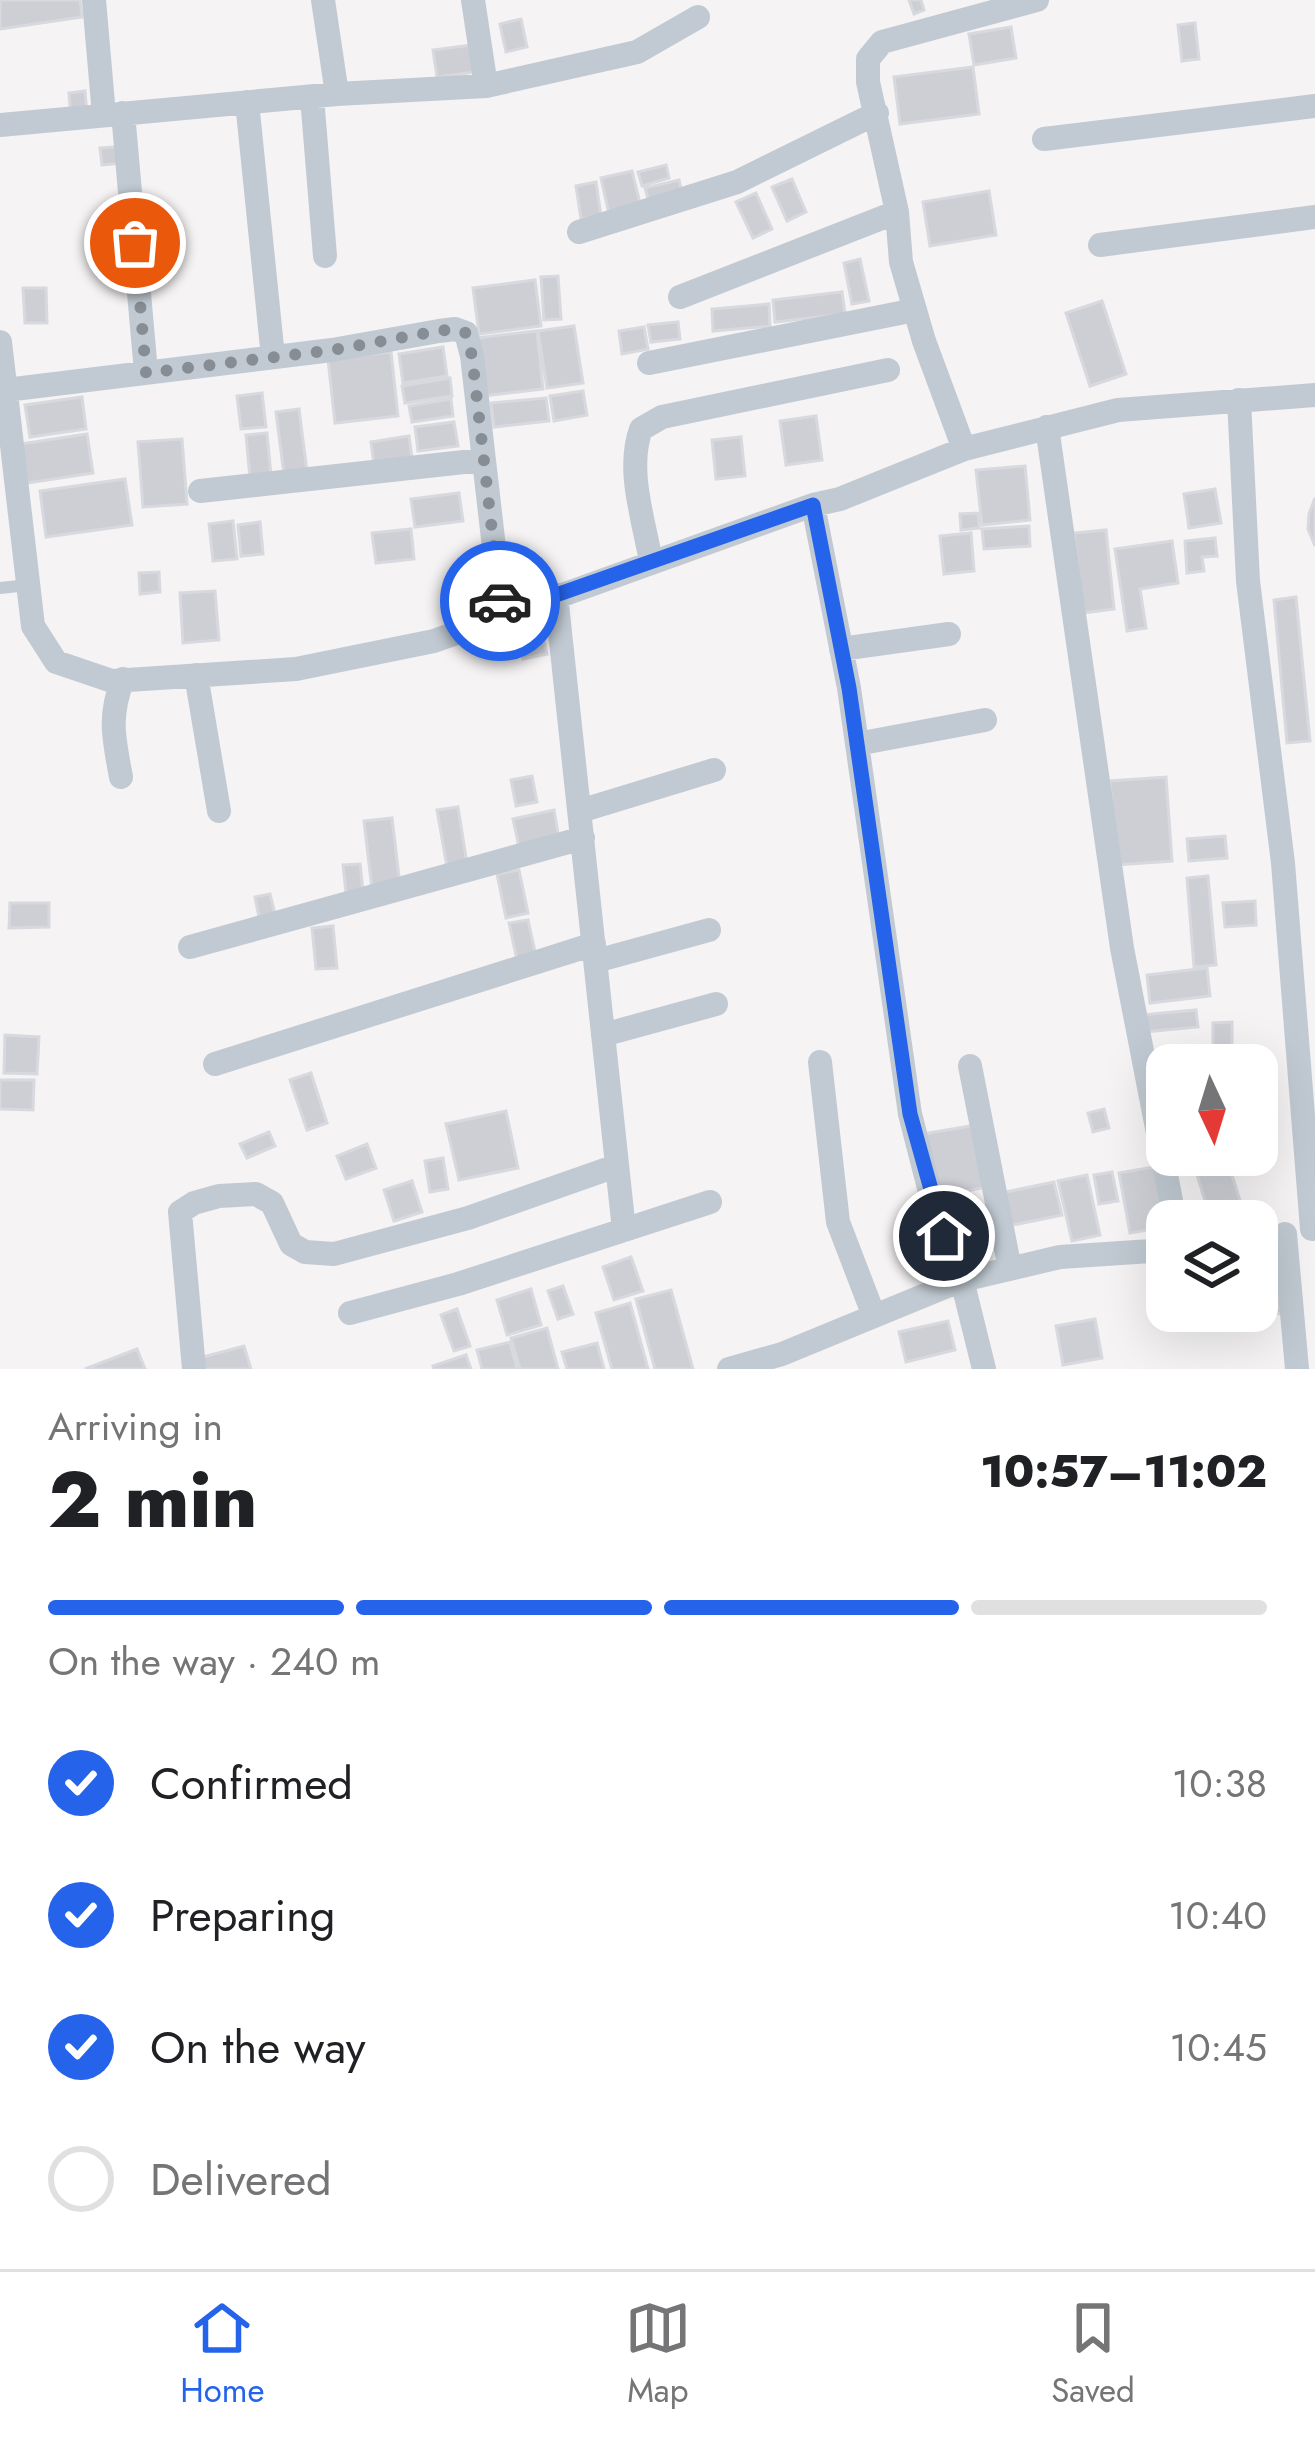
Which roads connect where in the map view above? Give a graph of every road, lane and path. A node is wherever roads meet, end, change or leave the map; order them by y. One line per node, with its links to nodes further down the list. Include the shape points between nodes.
1 (94, 0): 11 (street)
2 (323, 0): 7 (street)
3 (473, 0): 6 (street)
4 (1037, 0): 10 (street, via 882,42 868,59)
5 (698, 17): 6 (street, via 637,52)
6 (486, 86): 7 (street)
7 (324, 96): 8 (street); 18 (street)
8 (247, 102): 11 (street); 22 (street)
9 (1315, 106): 13 (street)
10 (877, 113): 14 (street); 16 (street, via 737,182)
11 (114, 114): 12 (street); 25 (street)
12 (0, 124)
13 (1044, 140)
14 (897, 212): 19 (street); 20 (street)
15 (1315, 217): 17 (street)
16 (579, 232)
17 (1100, 244)
18 (325, 256)
19 (680, 297)
20 (915, 310): 23 (street); 30 (street)
21 (0, 342): 26 (street)
22 (273, 357): 25 (street); 31 (street, via 466,333)
23 (649, 363)
24 (888, 370): 34 (street, via 662,417 641,429 635,468)
25 (146, 373): 26 (street)
26 (5, 390): 35 (street)
27 (1315, 395): 28 (street)
28 (1239, 400): 29 (street, via 1118,410); 61 (street, via 1248,581 1283,863)
29 (1048, 427): 30 (street); 59 (street, via 1122,948)
30 (964, 448): 33 (street)
31 (482, 460): 32 (street); 38 (street)
32 (200, 491)
33 (813, 505): 34 (street); 40 (street)
34 (651, 562): 37 (street)
35 (28, 585): 36 (lane); 42 (street, via 33,626 56,662)
36 (0, 588)
37 (556, 595): 38 (street); 48 (street)
38 (502, 617): 41 (street, via 434,641 296,669)
39 (949, 634): 40 (street)
40 (841, 649): 44 (street)
41 (196, 675): 42 (street); 47 (street)
42 (123, 679): 46 (street, via 112,723)
43 (985, 720): 44 (street)
44 (857, 745): 67 (street, via 910,1114)
45 (714, 770): 48 (street)
46 (121, 777)
47 (219, 812)
48 (580, 812): 49 (street)
49 (583, 838): 51 (street); 52 (street)
50 (709, 930): 52 (street)
51 (190, 947)
52 (595, 953): 54 (street); 56 (street)
53 (716, 1004): 54 (street)
54 (603, 1035): 58 (street)
55 (820, 1062): 69 (street, via 838,1222)
56 (214, 1064)
57 (970, 1066): 66 (street)
58 (616, 1166): 62 (street); 70 (street, via 334,1254 291,1244 272,1203 256,1194 194,1202 180,1212)
59 (1171, 1200)
60 (710, 1202): 62 (street)
61 (1313, 1229): 63 (street)
62 (623, 1230): 68 (street)
63 (1285, 1234): 64 (street); 73 (street)
64 (1278, 1235)
65 (1146, 1251): 66 (street)
66 (1010, 1269): 67 (street)
67 (962, 1280): 69 (street); 72 (street)
68 (350, 1313)
69 (874, 1316): 71 (street)
70 (194, 1369)
71 (729, 1369)
72 (985, 1369)
73 (1298, 1369)

